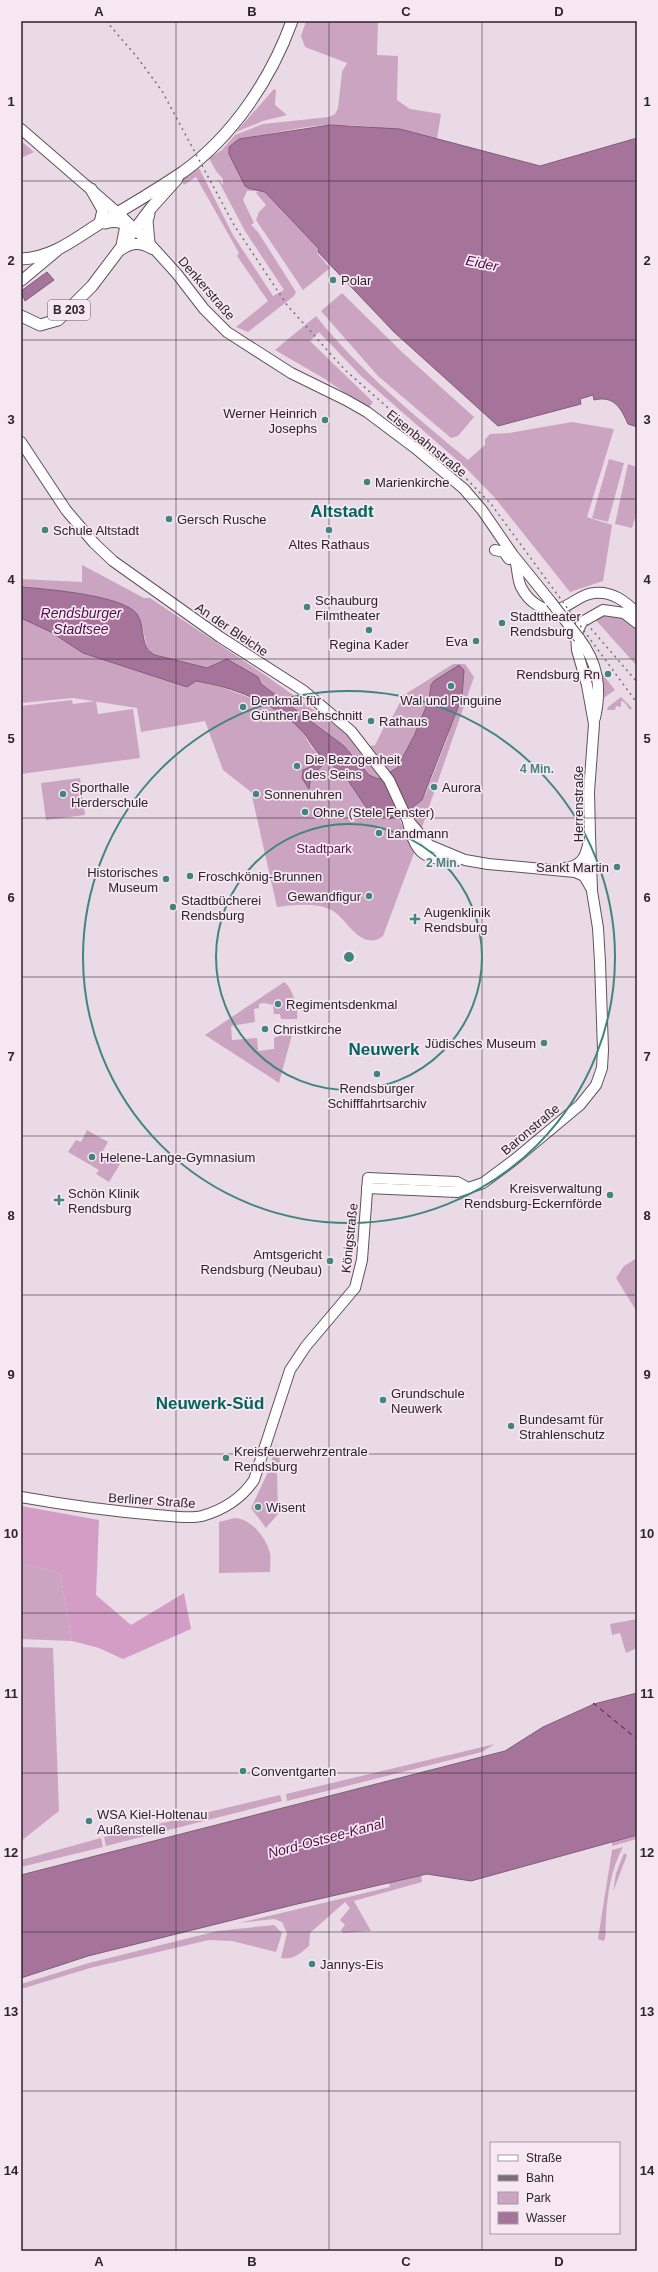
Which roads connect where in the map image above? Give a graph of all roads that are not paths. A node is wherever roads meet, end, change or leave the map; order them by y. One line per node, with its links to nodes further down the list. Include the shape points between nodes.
1 (292, 21): 3 (main road, B 203, via 281,48 251,100 220,139)
2 (21, 129): 4 (main road)
3 (184, 171): 5 (main road, B 203); 6 (main road, B 203)
4 (91, 190): 6 (main road); 6 (main road)
5 (151, 208): 7 (main road, B 203); 8 (main road, via 146,220)
6 (112, 220): 7 (main road); 9 (main road, via 120,228); 10 (main road, B 203)
7 (136, 231): 8 (main road, Denkerstraße); 9 (main road, B 203)
8 (149, 243): 11 (main road, Denkerstraße)
9 (120, 247): 11 (main road, via 138,243); 16 (main road, B 203, via 92,286 58,320)
10 (57, 251): 12 (main road, B 203); 13 (main road)
11 (160, 255): 17 (main road, Denkerstraße, via 204,309 227,332 291,373)
12 (21, 259)
13 (21, 281)
14 (21, 316): 16 (main road, B 203)
15 (21, 322): 16 (main road)
16 (40, 325)
17 (326, 390): 19 (main road, Eisenbahnstraße, via 372,416 420,452 464,489)
18 (21, 442): 26 (main road, An der Bleiche, via 66,510 113,561 220,637 304,691 351,731 389,780)
19 (499, 532): 20 (main road, Eisenbahnstraße); 21 (main road, via 500,543 495,550 501,550 508,556)
20 (513, 555): 21 (main road); 25 (main road, bridge, via 592,657 597,674 598,704)
21 (519, 579): 22 (main road, via 525,594 539,607 559,609 582,596 598,593 616,596)
22 (626, 609): 23 (main road); 24 (main road); 25 (main road, Herrenstraße, via 603,610 582,622 576,635)
23 (637, 613)
24 (637, 623)
25 (594, 724): 27 (main road, Herrenstraße, via 589,792)
26 (407, 818): 28 (main road, An der Bleiche, via 425,841); 28 (main road, via 414,842 421,853 428,858)
27 (590, 835): 29 (main road, via 582,862 576,866); 30 (main road, Herrenstraße)
28 (465, 860): 29 (main road)
29 (558, 869): 30 (main road, via 584,876)
30 (592, 891): 31 (main road, Herrenstraße, via 601,969 603,1060)
31 (599, 1078): 32 (main road, Baronstraße, via 593,1091 580,1105 492,1177 468,1188 457,1182)
32 (367, 1183): 33 (main road, Königstraße, via 362,1266 355,1288)
33 (347, 1299): 34 (main road, Berliner Straße, via 306,1346 290,1370 254,1480 246,1492 235,1501 201,1516 183,1516)
34 (21, 1497)

